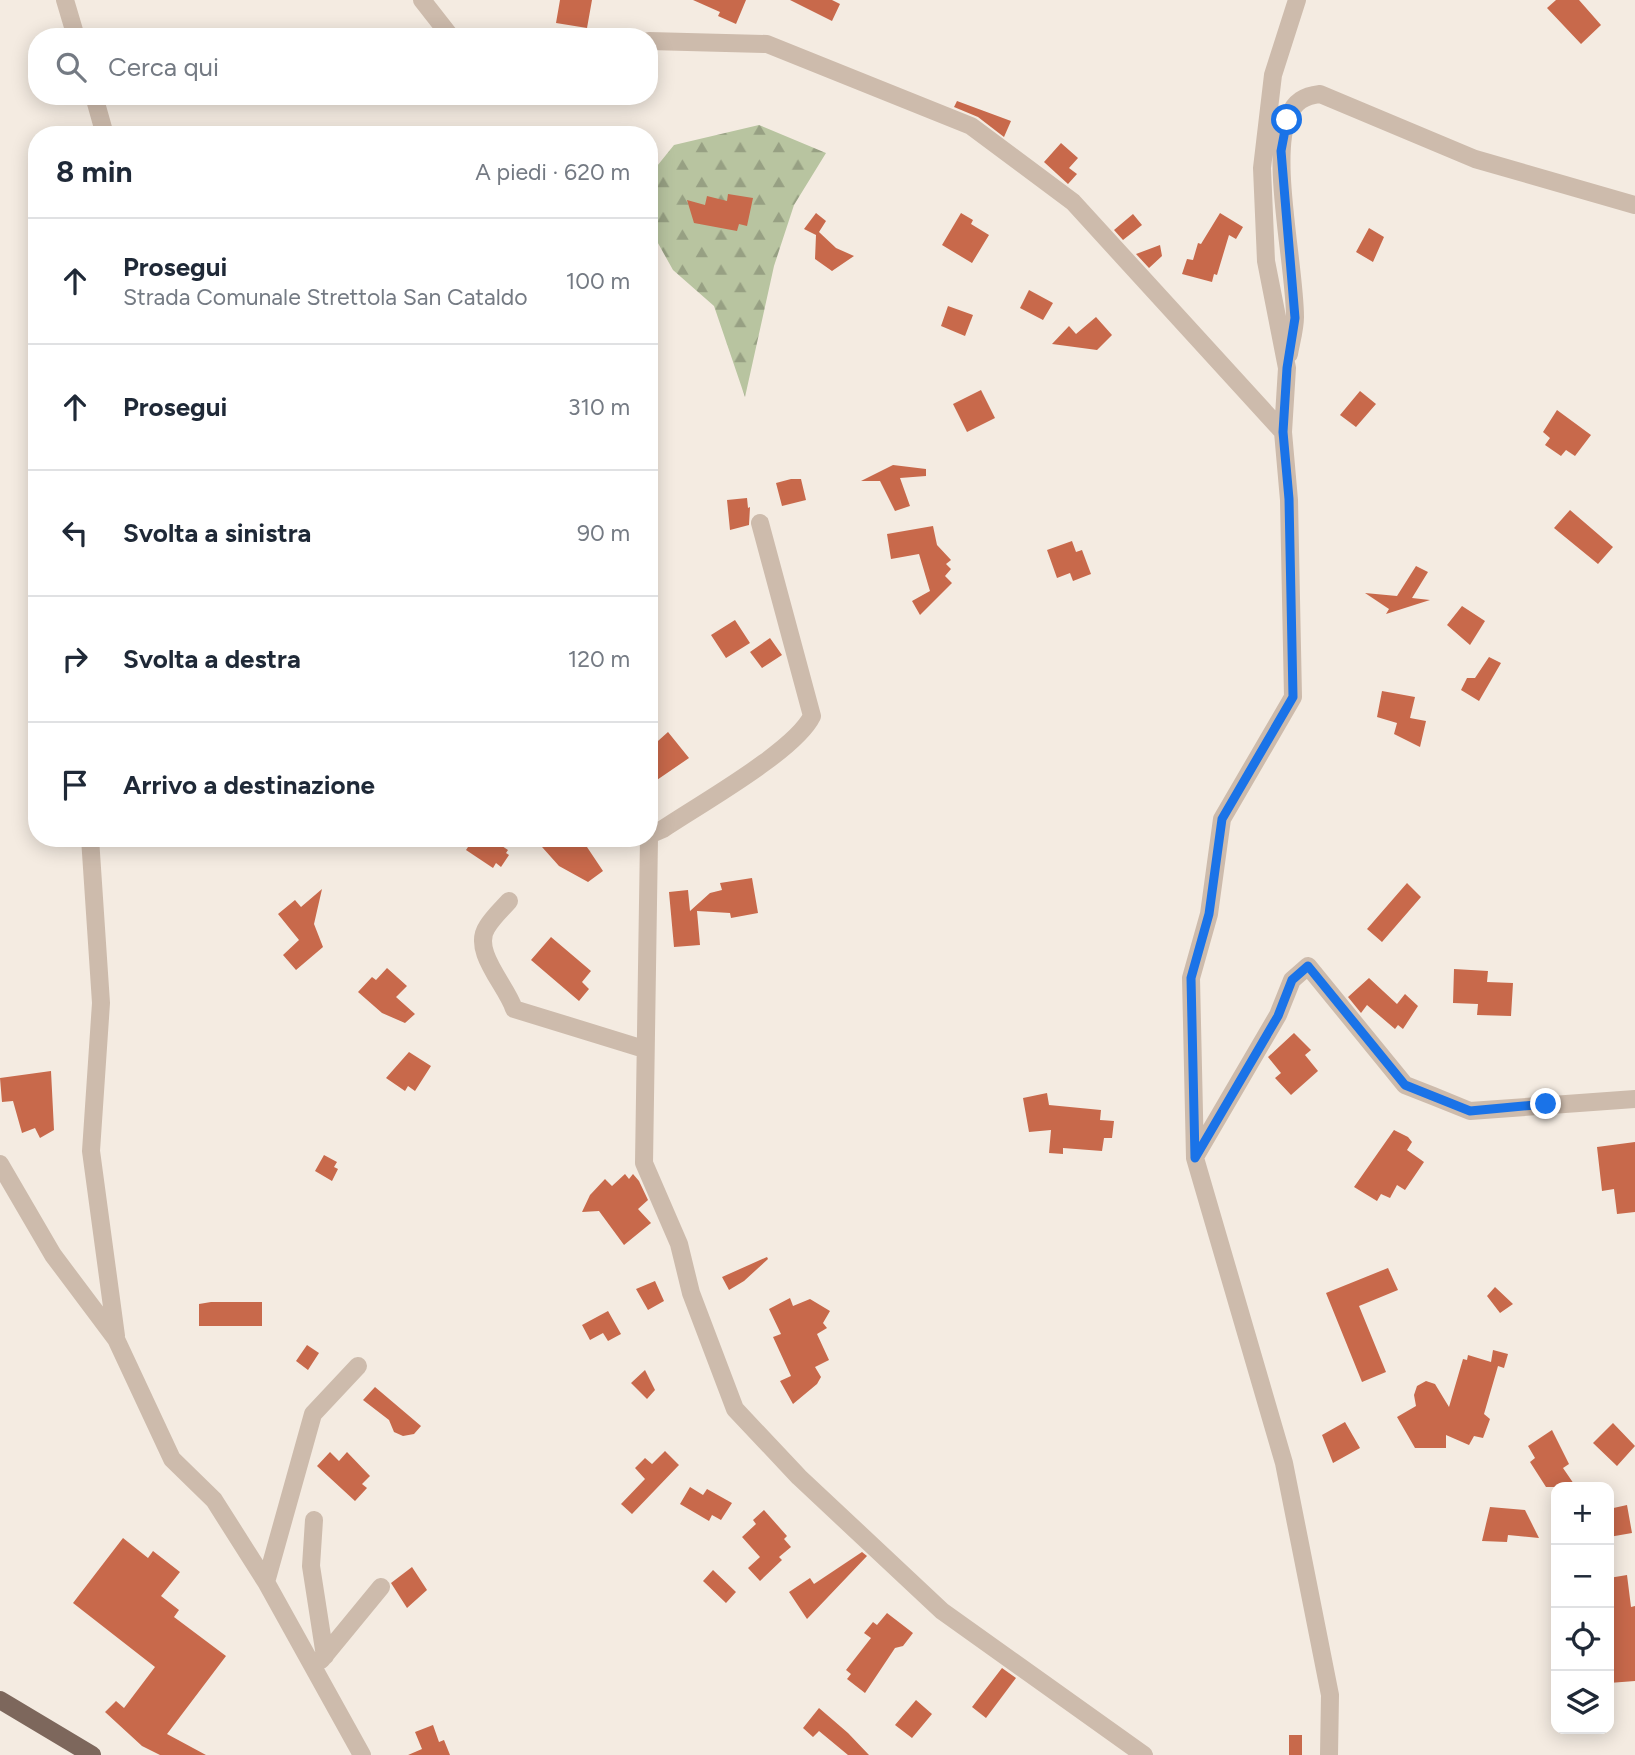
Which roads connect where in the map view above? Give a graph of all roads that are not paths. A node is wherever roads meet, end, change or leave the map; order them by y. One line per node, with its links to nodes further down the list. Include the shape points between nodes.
1 (65, 0): 4 (street)
2 (422, 0): 5 (street)
3 (1297, 0): 10 (street, via 1273,75 1262,168 1266,261)
4 (73, 28)
5 (444, 28)
6 (658, 41): 11 (street, via 767,44 971,127 1073,202)
7 (97, 105): 8 (street)
8 (103, 126)
9 (1635, 205): 10 (street, via 1475,159 1320,94 1306,96 1295,104 1287,120 1281,151 1295,318)
10 (1287, 368): 11 (street)
11 (1283, 432): 19 (street, via 1293,697 1222,819 1209,914 1191,978)
12 (760, 523): 13 (street, via 813,716 806,730)
13 (658, 832)
14 (91, 847): 21 (street, via 102,1003 91,1151)
15 (649, 847): 17 (street)
16 (509, 901): 17 (street, via 482,939 514,1009)
17 (644, 1049): 30 (street, via 644,1163 679,1244 691,1293 735,1409 799,1477 943,1611)
18 (1635, 1099): 19 (street, via 1470,1111 1433,1097 1405,1085 1308,966 1292,980 1278,1016)
19 (1195, 1158): 31 (street, via 1284,1463 1330,1695)
20 (0, 1164): 21 (street, via 54,1255)
21 (117, 1339): 24 (street, via 172,1459 214,1500)
22 (358, 1366): 24 (street, via 313,1414)
23 (314, 1520): 26 (street, via 311,1566)
24 (266, 1582): 26 (street)
25 (381, 1587): 26 (street)
26 (320, 1662): 29 (street)
27 (0, 1700): 28 (main road)
28 (92, 1755)
29 (362, 1755)
30 (1144, 1755)
31 (1329, 1755)

